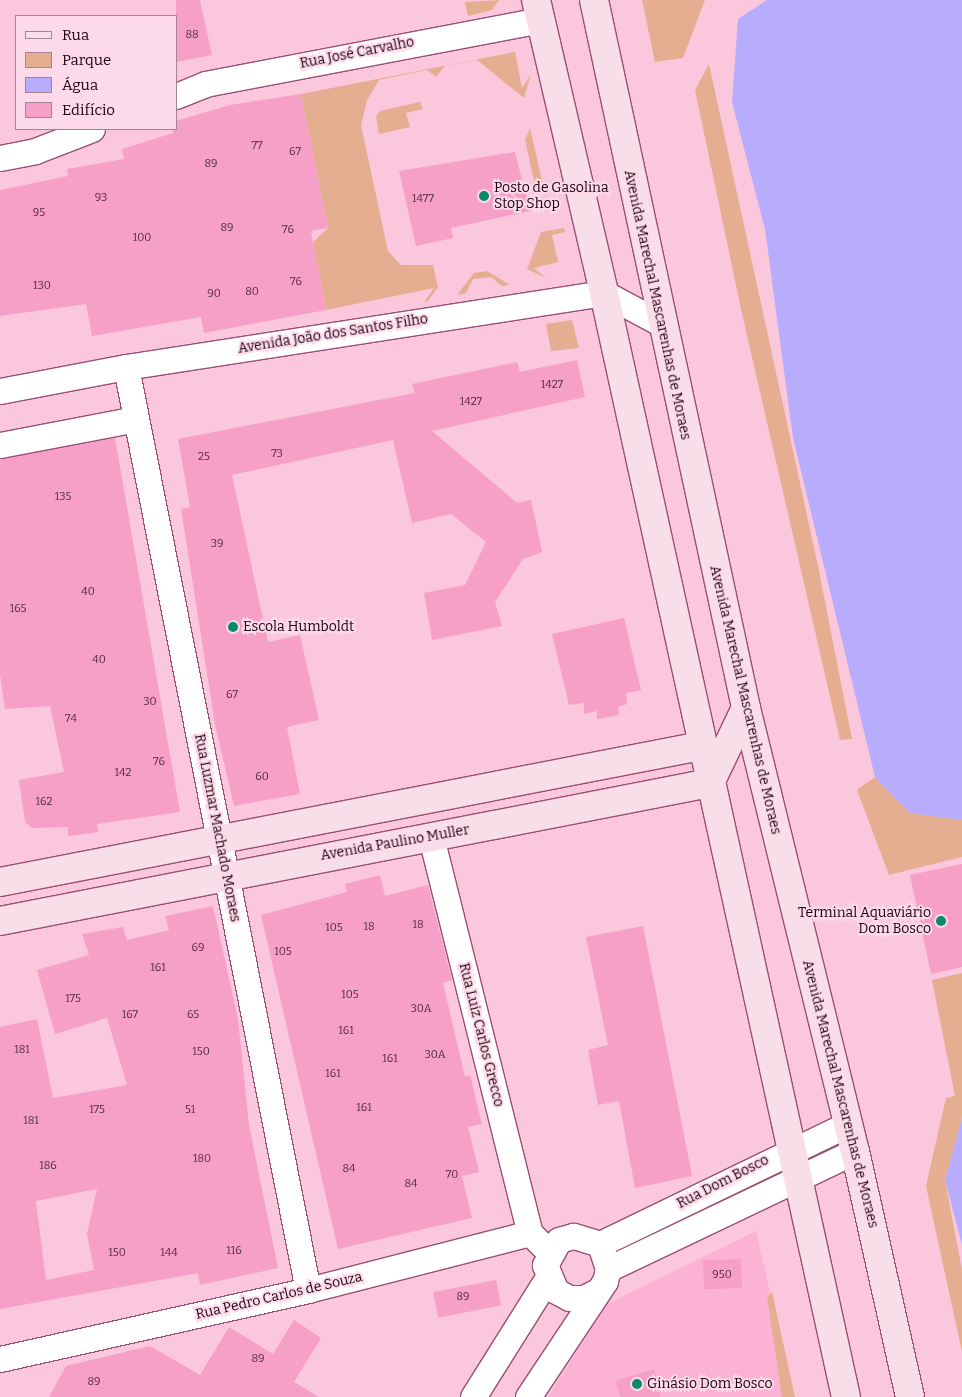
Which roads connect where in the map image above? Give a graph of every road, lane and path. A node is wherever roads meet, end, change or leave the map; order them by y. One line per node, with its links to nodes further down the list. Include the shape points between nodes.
1 (594, 0): 7 (main road, Avenida Marechal Mascarenhas de Moraes)
2 (538, 10): 3 (street, Rua José Carvalho, via 205,84); 6 (main road)
3 (178, 95)
4 (90, 130): 5 (street, via 35,152)
5 (0, 158)
6 (604, 293): 7 (street); 8 (street, Avenida João dos Santos Filho); 13 (main road)
7 (660, 323): 12 (main road, Avenida Marechal Mascarenhas de Moraes)
8 (126, 367): 9 (street, Avenida João dos Santos Filho); 10 (street, Rua Luzmar Machado Moraes)
9 (0, 391)
10 (136, 419): 11 (street); 16 (street, Rua Luzmar Machado Moraes)
11 (0, 446)
12 (746, 708): 14 (main road); 20 (main road, Avenida Marechal Mascarenhas de Moraes)
13 (701, 746): 14 (main road); 16 (main road)
14 (710, 783): 15 (main road, Avenida Paulino Muller); 21 (main road)
15 (431, 837): 17 (main road, Avenida Paulino Muller); 24 (street, Rua Luiz Carlos Grecco)
16 (219, 840): 17 (street, Rua Luzmar Machado Moraes); 18 (main road)
17 (226, 874): 19 (main road, Avenida Paulino Muller); 29 (street, Rua Luzmar Machado Moraes)
18 (0, 882)
19 (0, 921)
20 (848, 1124): 21 (street, Rua Dom Bosco); 22 (main road, Avenida Marechal Mascarenhas de Moraes)
21 (791, 1148): 23 (main road); 25 (street, Rua Dom Bosco)
22 (855, 1151): 23 (street); 34 (main road, Avenida Marechal Mascarenhas de Moraes)
23 (799, 1180): 28 (street); 33 (main road)
24 (530, 1233): 26 (street); 29 (street, Rua Pedro Carlos de Souza)
25 (600, 1244): 26 (street, via 573,1236 559,1240); 28 (street)
26 (548, 1252): 27 (street)
27 (547, 1279): 28 (street, via 556,1291 570,1298 584,1298); 31 (street)
28 (603, 1280): 32 (street)
29 (308, 1290): 30 (street, Rua Pedro Carlos de Souza)
30 (0, 1359)
31 (473, 1397)
32 (528, 1397)
33 (846, 1397)
34 (910, 1397)

